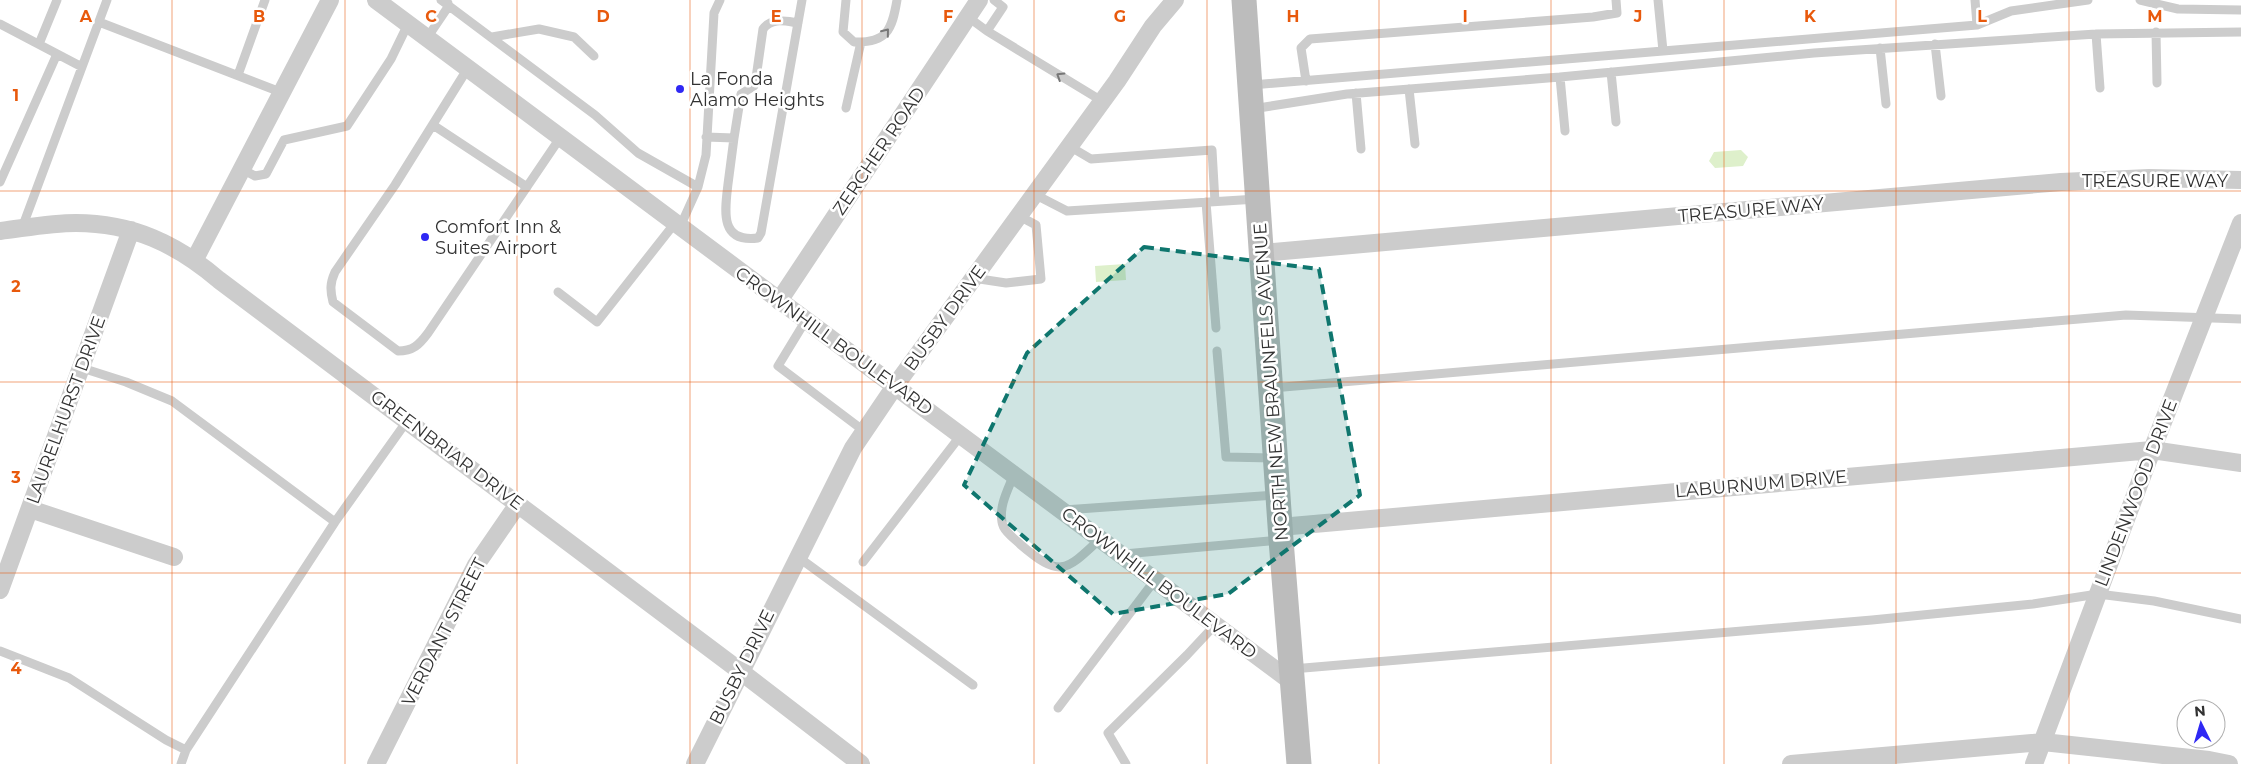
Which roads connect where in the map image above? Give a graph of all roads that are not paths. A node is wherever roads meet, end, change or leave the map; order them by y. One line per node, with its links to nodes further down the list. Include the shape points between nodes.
1 (57, 0): 34 (lane)
2 (107, 0): 22 (lane)
3 (265, 0): 43 (lane)
4 (330, 0): 49 (street)
5 (376, 0): 25 (street, CROWNHILL BOULEVARD)
6 (720, 0): 59 (lane, via 714,13)
7 (802, 0): 23 (lane)
8 (846, 0): 33 (lane, via 843,32 854,42)
9 (897, 0): 33 (lane, one-way to 9, via 880,39 891,28)
10 (978, 0): 21 (street, ZERCHER ROAD)
11 (994, 0): 27 (lane, via 1004,7)
12 (1175, 0): 53 (street, BUSBY DRIVE, via 1152,26)
13 (1244, 0): 52 (street, NORTH NEW BRAUNFELS AVENUE)
14 (1616, 0): 45 (lane, via 1617,13 1594,17 1310,39 1301,48)
15 (1658, 0): 37 (lane)
16 (1975, 0): 26 (lane)
17 (2088, 0): 26 (lane, via 2011,11)
18 (2140, 0): 20 (lane, via 2178,9)
19 (446, 2): 31 (lane); 32 (lane)
20 (2241, 10)
21 (968, 17): 27 (lane); 83 (street, ZERCHER ROAD)
22 (99, 22): 40 (lane); 43 (lane)
23 (798, 23): 61 (lane, via 774,20 763,29 754,86 740,94); 61 (lane, via 762,233 758,238 738,236 728,228 725,214)
24 (0, 24): 34 (lane)
25 (408, 24): 31 (street, CROWNHILL BOULEVARD); 65 (lane, via 391,59 346,126 284,140 266,174 254,176)
26 (1977, 25): 37 (lane)
27 (987, 31): 53 (lane, one-way to 27)
28 (2156, 32): 29 (lane); 30 (lane); 46 (lane)
29 (2241, 32)
30 (2096, 34): 35 (lane); 47 (lane)
31 (427, 38): 41 (street, CROWNHILL BOULEVARD)
32 (492, 38): 39 (lane, via 539,29 574,37); 69 (lane, via 595,115 638,153)
33 (860, 42): 55 (lane)
34 (39, 44): 38 (lane)
35 (1935, 44): 36 (lane); 51 (lane)
36 (1880, 48): 42 (lane); 54 (lane)
37 (1663, 51): 45 (lane)
38 (57, 54): 40 (lane); 67 (lane)
39 (594, 56)
40 (82, 67): 76 (lane)
41 (468, 68): 57 (lane); 60 (street, CROWNHILL BOULEVARD)
42 (1611, 72): 44 (lane); 56 (lane)
43 (238, 75): 49 (lane)
44 (1560, 77): 48 (lane); 58 (lane)
45 (1306, 81): 52 (lane)
46 (2157, 83)
47 (2100, 88)
48 (1409, 89): 50 (lane); 62 (lane)
49 (283, 92): 65 (street)
50 (1356, 93): 52 (lane); 64 (lane)
51 (1941, 96)
52 (1251, 97): 71 (street, NORTH NEW BRAUNFELS AVENUE)
53 (1102, 101): 63 (street, BUSBY DRIVE)
54 (1886, 104)
55 (846, 108)
56 (1616, 122)
57 (433, 125): 68 (lane); 68 (lane, via 331,281 333,302 398,351 410,351 418,345)
58 (1565, 131)
59 (706, 137): 61 (lane); 69 (lane, via 706,155)
60 (560, 138): 68 (lane); 75 (street, CROWNHILL BOULEVARD)
61 (734, 138)
62 (1415, 144)
63 (1069, 146): 70 (street, BUSBY DRIVE); 72 (lane, via 1091,159 1212,150)
64 (1362, 149)
65 (242, 169): 80 (street)
66 (2241, 180): 79 (street, TREASURE WAY, via 2149,178 2061,182)
67 (0, 182)
68 (527, 187)
69 (698, 187): 75 (lane)
70 (1034, 194): 72 (lane, via 1067,211); 73 (street, BUSBY DRIVE)
71 (1258, 199): 72 (lane); 79 (street, NORTH NEW BRAUNFELS AVENUE)
72 (1210, 202): 87 (lane)
73 (1019, 216): 81 (street, BUSBY DRIVE); 81 (lane, via 1036,225 1041,279 1006,283)
74 (2241, 223): 84 (street, LINDENWOOD DRIVE)
75 (678, 225): 82 (lane, via 597,322); 83 (street, CROWNHILL BOULEVARD)
76 (22, 229): 77 (street, GREENBRIAR DRIVE, via 84,223); 78 (street, GREENBRIAR DRIVE)
77 (131, 230): 80 (street, GREENBRIAR DRIVE, via 160,240); 89 (street, LAURELHURST DRIVE)
78 (0, 231)
79 (1262, 253): 91 (street, NORTH NEW BRAUNFELS AVENUE)
80 (195, 259): 92 (street, GREENBRIAR DRIVE)
81 (974, 278): 90 (street, BUSBY DRIVE)
82 (558, 292)
83 (779, 301): 86 (street, CROWNHILL BOULEVARD)
84 (2204, 317): 85 (lane); 91 (lane, via 2126,315); 95 (street, LINDENWOOD DRIVE)
85 (2241, 319)
86 (806, 320): 90 (street, CROWNHILL BOULEVARD); 93 (lane, via 778,366)
87 (1216, 328)
88 (1217, 351): 96 (lane, via 1226,457)
89 (82, 368): 101 (street, LAURELHURST DRIVE); 103 (lane, via 172,401)
90 (895, 386): 93 (street, BUSBY DRIVE); 94 (street, CROWNHILL BOULEVARD)
91 (1271, 388): 96 (street, NORTH NEW BRAUNFELS AVENUE)
92 (407, 421): 100 (street, GREENBRIAR DRIVE); 103 (lane)
93 (864, 431): 107 (street, BUSBY DRIVE, via 852,448)
94 (961, 434): 98 (street, CROWNHILL BOULEVARD); 109 (lane)
95 (2152, 450): 97 (street, LABURNUM DRIVE); 104 (street, LABURNUM DRIVE); 112 (street, LINDENWOOD DRIVE)
96 (1276, 458): 99 (street, NORTH NEW BRAUNFELS AVENUE)
97 (2241, 462)
98 (1014, 474): 102 (street, CROWNHILL BOULEVARD); 105 (lane, via 1001,508 1002,525 1038,559 1050,566 1062,567 1077,561)
99 (1278, 495): 102 (lane); 104 (street, NORTH NEW BRAUNFELS AVENUE)
100 (518, 504): 116 (street, GREENBRIAR DRIVE); 123 (street, VERDANT STREET, via 476,565)
101 (30, 509): 108 (street); 111 (street, LAURELHURST DRIVE)
102 (1062, 510): 105 (street, CROWNHILL BOULEVARD)
103 (335, 522): 121 (lane)
104 (1281, 533): 106 (lane); 117 (street, NORTH NEW BRAUNFELS AVENUE)
105 (1100, 539): 106 (street, CROWNHILL BOULEVARD)
106 (1121, 555): 110 (street, CROWNHILL BOULEVARD)
107 (798, 557): 116 (street, BUSBY DRIVE); 118 (lane)
108 (174, 558)
109 (863, 562)
110 (1155, 580): 114 (street, CROWNHILL BOULEVARD); 119 (lane)
111 (0, 590)
112 (2098, 594): 113 (lane, via 2154,601); 117 (lane, via 2033,604); 120 (street, LINDENWOOD DRIVE)
113 (2241, 619)
114 (1215, 625): 117 (street, CROWNHILL BOULEVARD); 126 (lane, via 1108,733)
115 (0, 651): 121 (lane, via 69,678)
116 (740, 670): 124 (street, BUSBY DRIVE); 125 (street, GREENBRIAR DRIVE)
117 (1291, 676): 127 (street, NORTH NEW BRAUNFELS AVENUE)
118 (973, 685)
119 (1058, 708)
120 (2043, 742): 128 (street); 129 (street, LINDENWOOD DRIVE); 130 (street)
121 (186, 750): 122 (lane)
122 (181, 764)
123 (376, 764)
124 (695, 764)
125 (861, 764)
126 (1126, 764)
127 (1299, 764)
128 (1791, 764)
129 (2034, 764)
130 (2229, 764)

